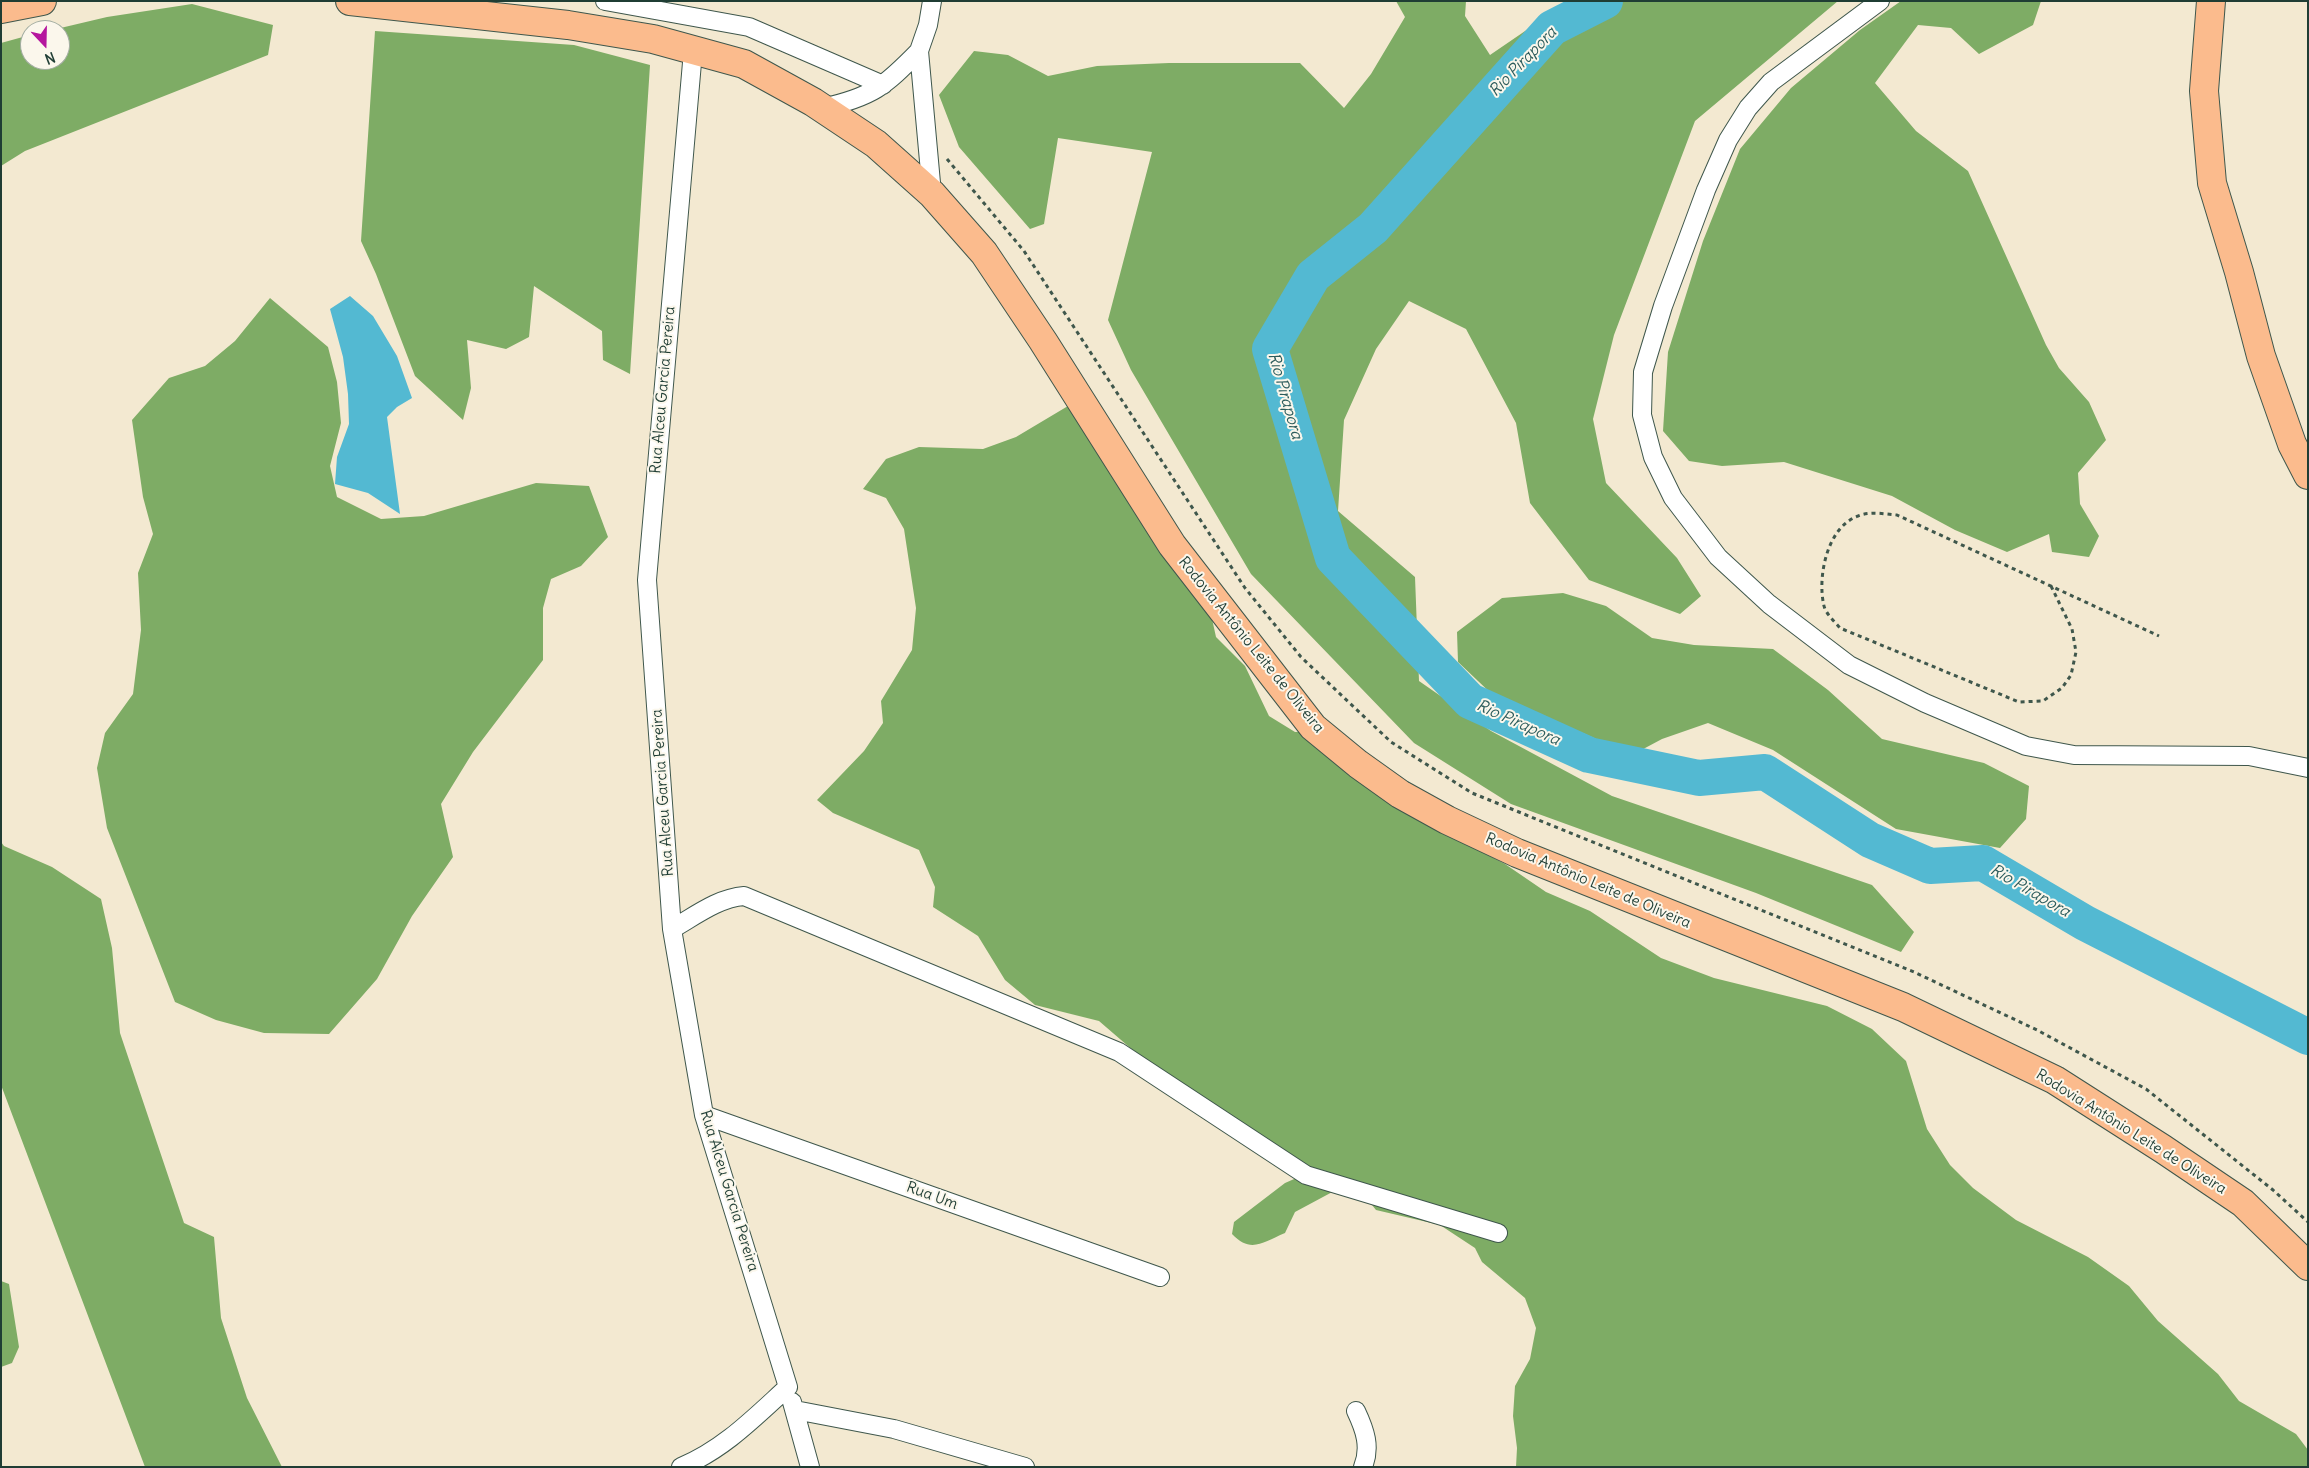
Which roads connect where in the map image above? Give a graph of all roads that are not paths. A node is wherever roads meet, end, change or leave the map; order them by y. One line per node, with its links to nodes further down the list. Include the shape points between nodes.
1 (42, 1): 7 (main road)
2 (350, 1): 8 (main road, Rodovia Antônio Leite de Oliveira, via 568,25 653,39)
3 (605, 1): 10 (street, via 749,27)
4 (932, 1): 9 (street)
5 (1880, 1): 14 (street, via 1771,82 1748,108 1728,140 1706,190 1663,306 1643,372 1642,415 1653,457 1673,498 1718,558 1769,604 1849,664 1925,703 1999,735 2026,746 2074,755 2249,756)
6 (2210, 1): 13 (main road, via 2204,91 2212,183 2261,356 2292,444)
7 (1, 9)
8 (693, 51): 11 (main road, Rodovia Antônio Leite de Oliveira, via 744,64); 15 (street, Rua Alceu Garcia Pereira, via 647,580)
9 (919, 51): 10 (street); 12 (street)
10 (883, 85): 11 (street, via 865,96)
11 (822, 108): 12 (main road, Rodovia Antônio Leite de Oliveira, via 876,144)
12 (932, 194): 18 (main road, Rodovia Antônio Leite de Oliveira, via 984,253 1044,341 1172,545 1313,726 1358,764 1400,794 1517,853 1903,1007 2055,1080 2164,1148 2243,1203)
13 (2308, 475)
14 (2308, 768)
15 (672, 928): 16 (street, Rua Alceu Garcia Pereira); 17 (street, via 722,901 744,896 1112,1048 1306,1175)
16 (704, 1115): 19 (street, Rua Um); 20 (street, Rua Alceu Garcia Pereira)
17 (1498, 1233)
18 (2308, 1266)
19 (1160, 1277)
20 (788, 1387): 21 (street, Rua Alceu Garcia Pereira); 23 (street, via 738,1433 699,1460)
21 (795, 1410): 24 (street, Rua Alceu Garcia Pereira); 25 (street, via 894,1429)
22 (1356, 1411): 26 (street, via 1366,1432 1368,1456)
23 (680, 1467)
24 (810, 1467)
25 (1025, 1467)
26 (1363, 1467)

